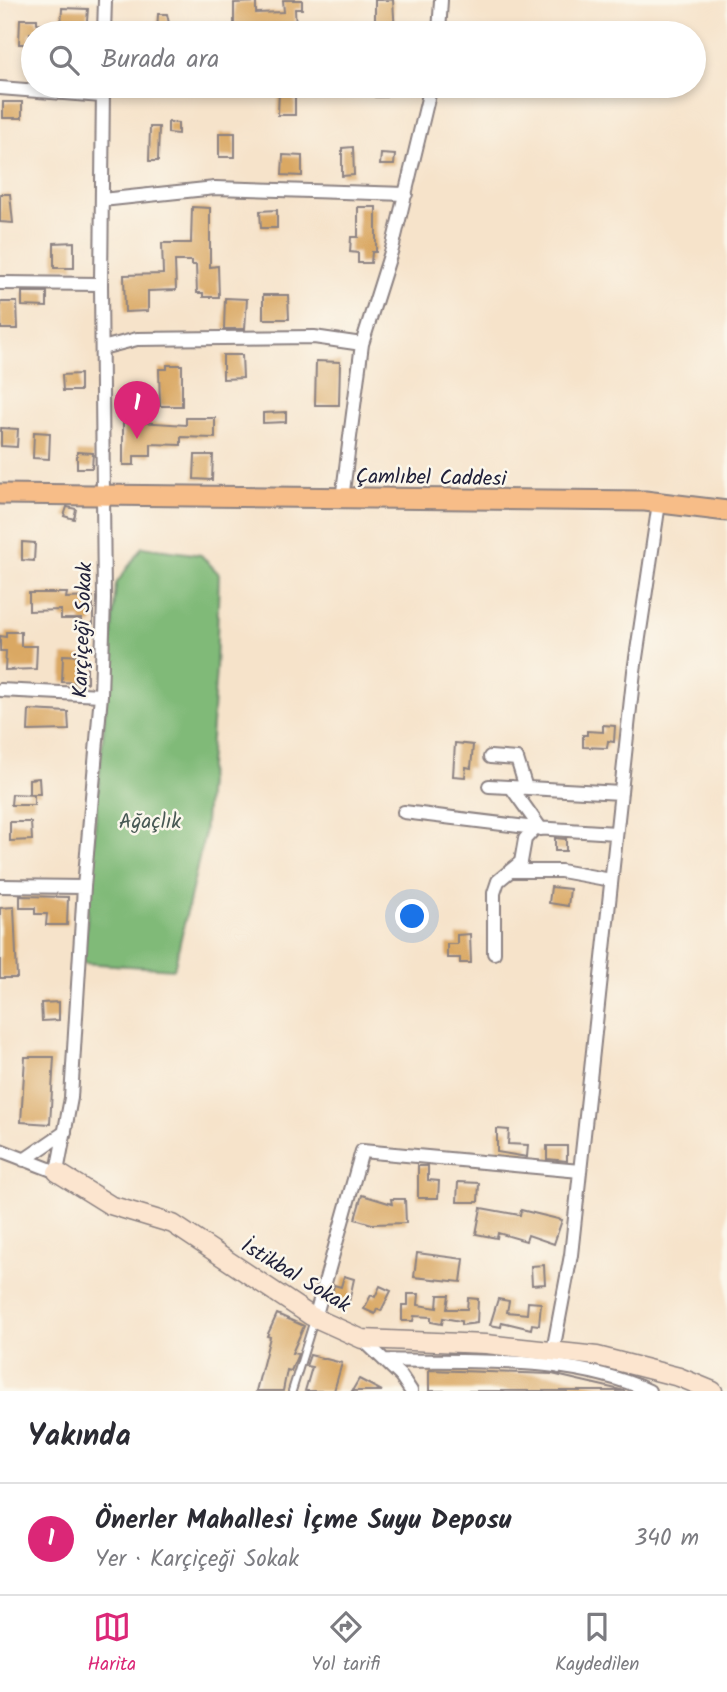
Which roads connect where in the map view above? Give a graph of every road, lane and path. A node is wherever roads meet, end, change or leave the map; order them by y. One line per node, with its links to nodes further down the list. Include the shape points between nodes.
1 (105, 0): 3 (street)
2 (441, 0): 4 (street)
3 (104, 21)
4 (440, 21)
5 (0, 88): 6 (street)
6 (21, 89)
7 (103, 98): 10 (street, Karçiçeği Sokak)
8 (428, 98): 9 (street)
9 (407, 194): 10 (street, via 215,188); 13 (street)
10 (102, 200): 12 (street, Karçiçeği Sokak)
11 (0, 283): 12 (street)
12 (101, 284): 14 (street, Karçiçeği Sokak)
13 (362, 344): 14 (street, via 314,337 137,339); 18 (street)
14 (102, 348): 16 (street, Karçiçeği Sokak)
15 (0, 481): 16 (main road)
16 (103, 491): 17 (main road); 18 (main road, Çamlıbel Caddesi); 22 (street, Karçiçeği Sokak)
17 (0, 494)
18 (342, 499): 19 (main road, Çamlıbel Caddesi)
19 (659, 503): 20 (main road, Çamlıbel Caddesi); 27 (street)
20 (727, 511)
21 (0, 690): 22 (street)
22 (101, 695): 34 (street, Karçiçeği Sokak)
23 (490, 757): 26 (street, via 517,759)
24 (489, 786): 25 (street)
25 (511, 787): 26 (street); 29 (street)
26 (526, 788): 27 (street)
27 (621, 793): 30 (street)
28 (404, 811): 29 (street)
29 (538, 828): 30 (street); 31 (street, via 524,839 521,862)
30 (616, 833): 32 (street)
31 (513, 871): 32 (street, via 561,871); 35 (street, via 498,881 494,893)
32 (611, 880): 39 (street)
33 (0, 886): 34 (street)
34 (84, 887): 36 (street, Karçiçeği Sokak)
35 (494, 953)
36 (65, 1132): 38 (street); 40 (street, Karçiçeği Sokak)
37 (0, 1150): 38 (street, İstikbal Sokak)
38 (24, 1160): 40 (street, İstikbal Sokak)
39 (580, 1171): 41 (street, via 362,1152); 44 (street)
40 (57, 1172): 41 (street, İstikbal Sokak, via 110,1205 173,1224)
41 (315, 1318): 42 (street, İstikbal Sokak); 48 (lane)
42 (362, 1339): 43 (street, İstikbal Sokak); 45 (street)
43 (460, 1343): 44 (street, İstikbal Sokak); 46 (street)
44 (556, 1359): 46 (street); 47 (street, İstikbal Sokak, via 597,1356); 50 (street, via 620,1377)
45 (384, 1360): 46 (street); 49 (street)
46 (484, 1364)
47 (689, 1387): 51 (street, İstikbal Sokak)
48 (292, 1391)
49 (411, 1391)
50 (649, 1391)
51 (713, 1391)

